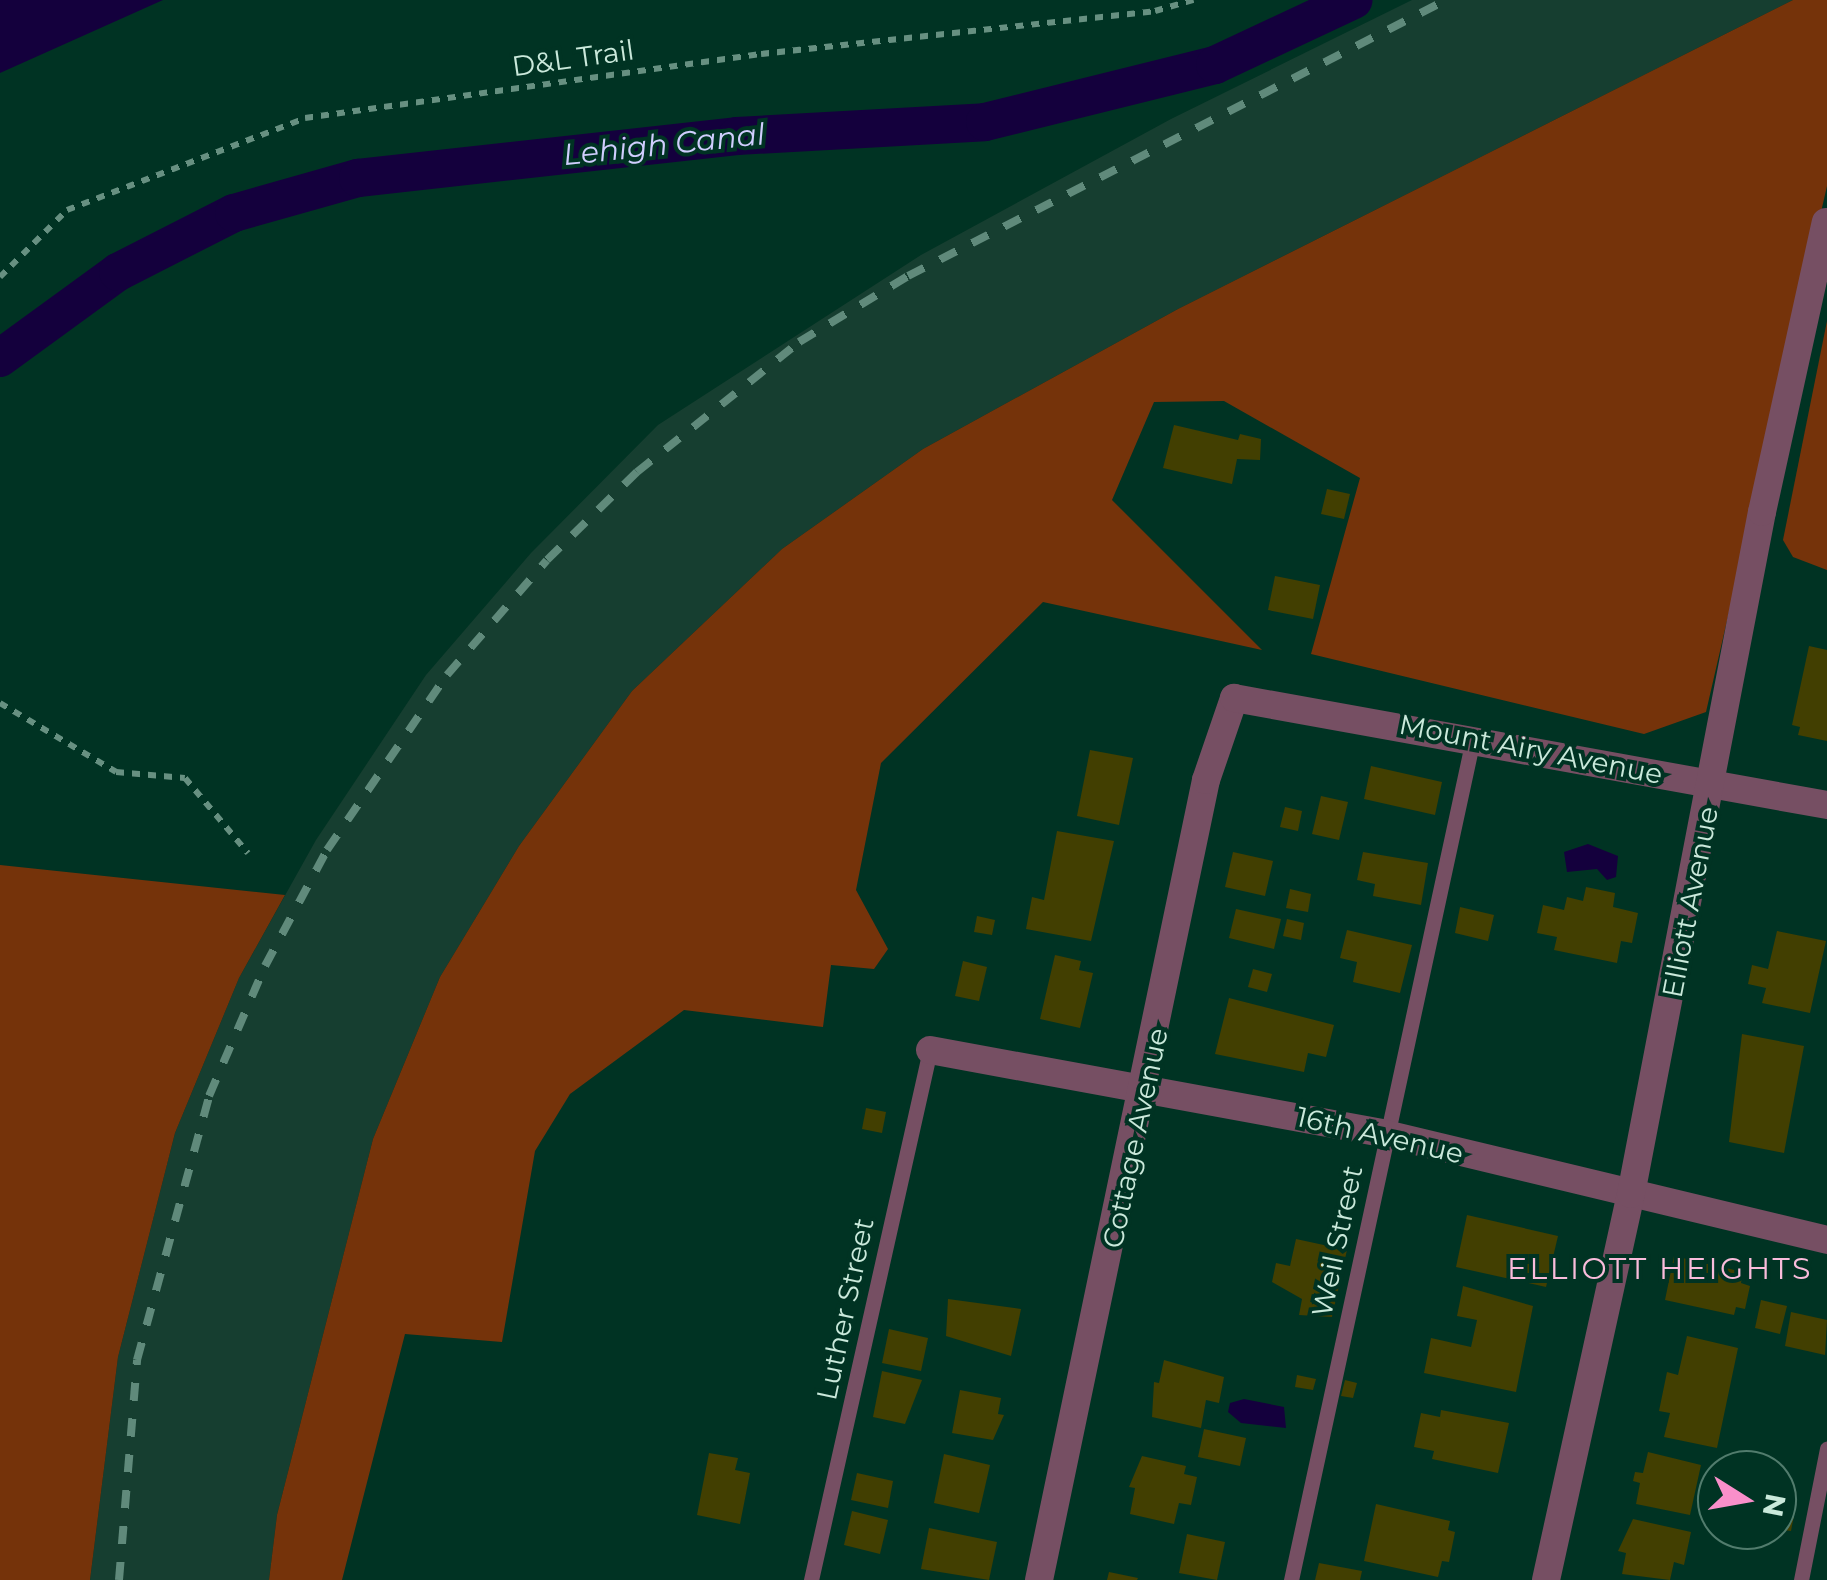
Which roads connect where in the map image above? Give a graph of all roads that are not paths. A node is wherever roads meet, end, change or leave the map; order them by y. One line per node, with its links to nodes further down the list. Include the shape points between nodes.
1 (1826, 222): 4 (street, Elliott Avenue)
2 (1234, 698): 3 (street, Mount Airy Avenue); 7 (street, Cottage Avenue, via 1206,780)
3 (1474, 737): 4 (street, Mount Airy Avenue); 8 (lane, Weil Street)
4 (1712, 784): 5 (street, Mount Airy Avenue); 9 (street, Elliott Avenue)
5 (1827, 805)
6 (930, 1050): 7 (street, 16th Avenue); 12 (lane, Luther Street)
7 (1146, 1086): 8 (street, 16th Avenue); 13 (street, Cottage Avenue)
8 (1386, 1134): 9 (street, 16th Avenue); 14 (lane, Weil Street)
9 (1631, 1194): 10 (street, 16th Avenue); 15 (street, Elliott Avenue)
10 (1827, 1240)
11 (1827, 1449): 16 (lane)
12 (811, 1580)
13 (1040, 1580)
14 (1291, 1580)
15 (1546, 1580)
16 (1800, 1580)

